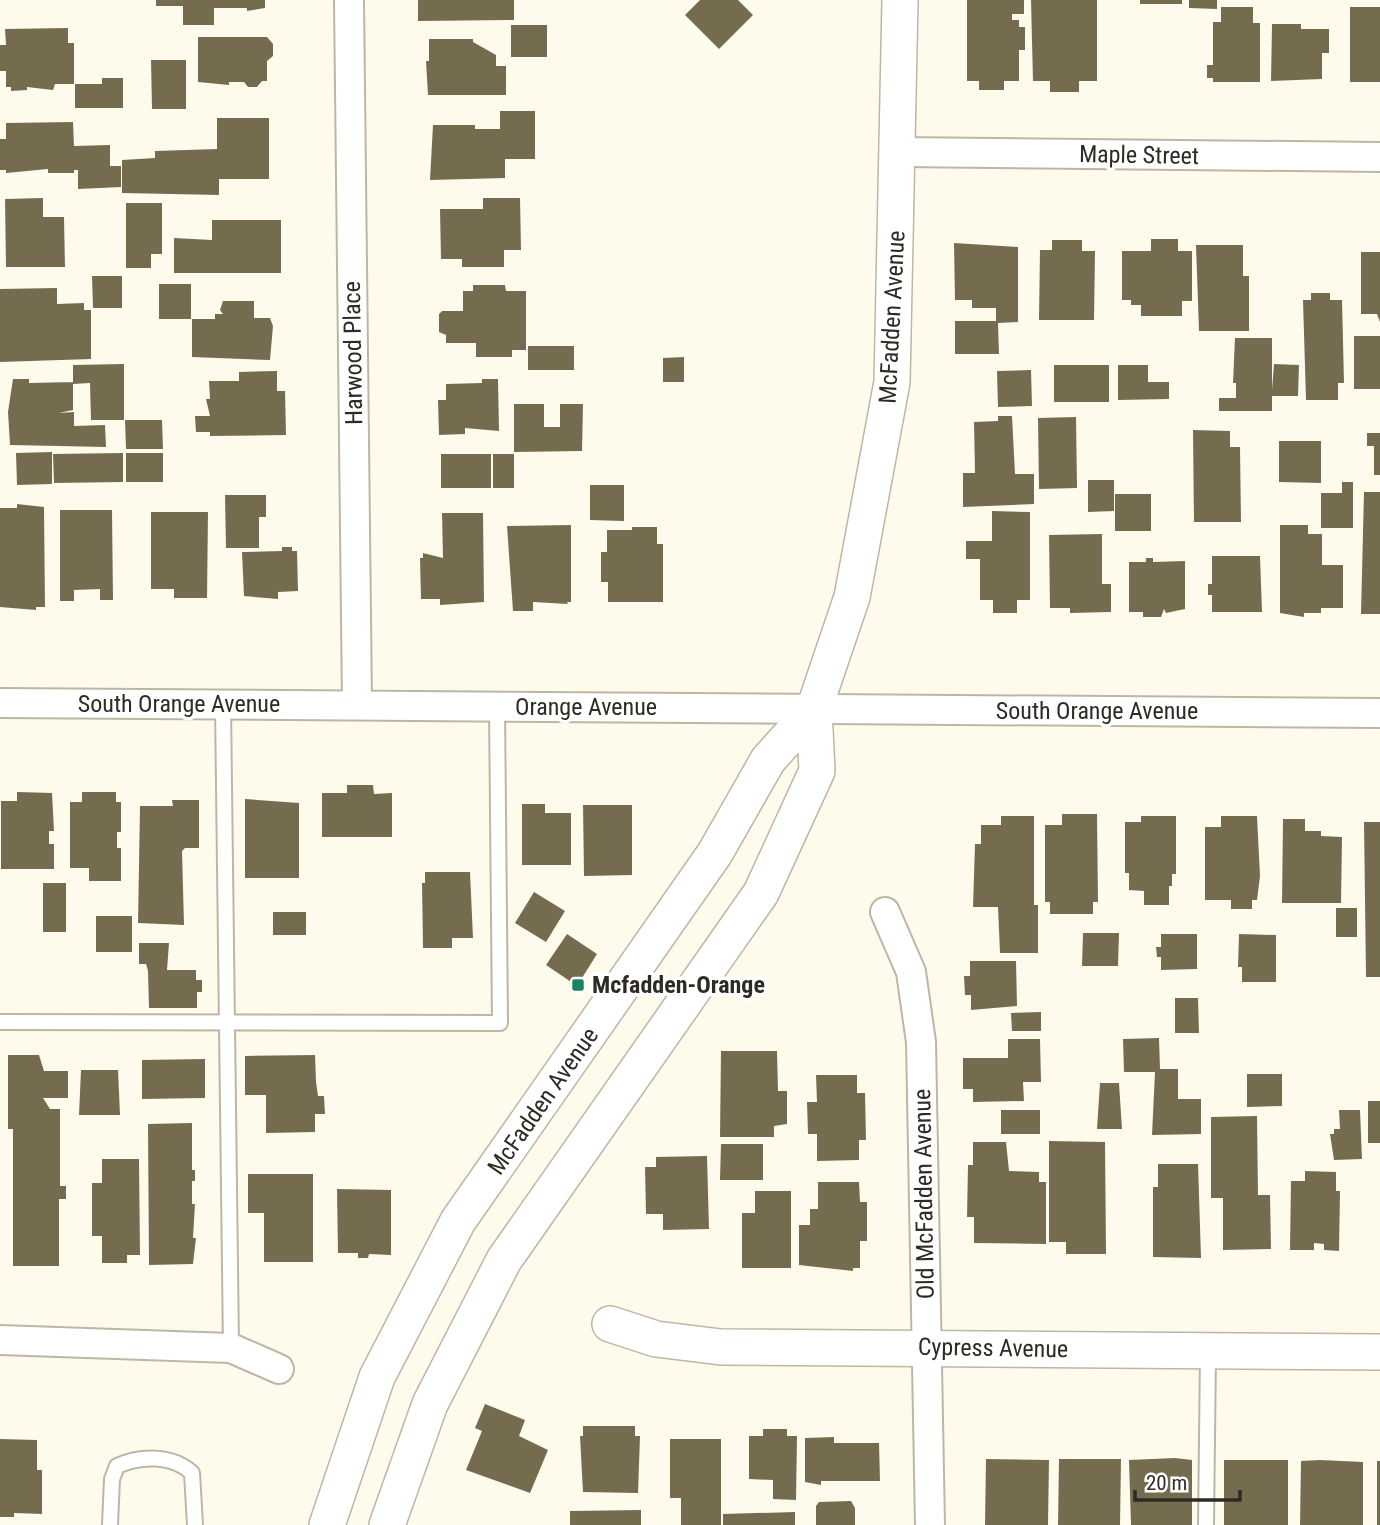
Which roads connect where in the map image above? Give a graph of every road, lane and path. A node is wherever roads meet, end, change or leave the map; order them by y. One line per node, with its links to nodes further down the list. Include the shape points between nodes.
1 (349, 0): 7 (street, Harwood Place)
2 (900, 0): 3 (street, McFadden Avenue)
3 (899, 152): 4 (street, Maple Street); 9 (street, McFadden Avenue, via 892,382 852,597)
4 (1380, 157)
5 (0, 703): 6 (street, South Orange Avenue)
6 (223, 705): 7 (street, South Orange Avenue); 13 (lane)
7 (357, 705): 8 (street, Orange Avenue)
8 (497, 706): 9 (street, Orange Avenue); 13 (lane, via 500,1023)
9 (814, 709): 10 (street, South Orange Avenue); 23 (street, McFadden Avenue, via 768,760 715,853 458,1221 377,1377); 24 (street, McFadden Avenue, via 817,771 761,893 504,1260 430,1404)
10 (1380, 713)
11 (885, 912): 16 (street, Old McFadden Avenue, via 911,972 921,1042)
12 (0, 1022): 13 (lane)
13 (227, 1023): 17 (lane)
14 (610, 1324): 16 (street, Cypress Avenue, via 656,1339 721,1347)
15 (0, 1340): 17 (street)
16 (926, 1347): 18 (street, Cypress Avenue); 25 (street, Old McFadden Avenue)
17 (231, 1348): 20 (street)
18 (1208, 1350): 19 (street, Cypress Avenue); 26 (lane)
19 (1380, 1352)
20 (279, 1369)
21 (110, 1525): 22 (lane, via 111,1479 117,1466 130,1460 165,1459 182,1463 192,1473)
22 (195, 1525)
23 (327, 1525)
24 (387, 1525)
25 (930, 1525)
26 (1206, 1525)

